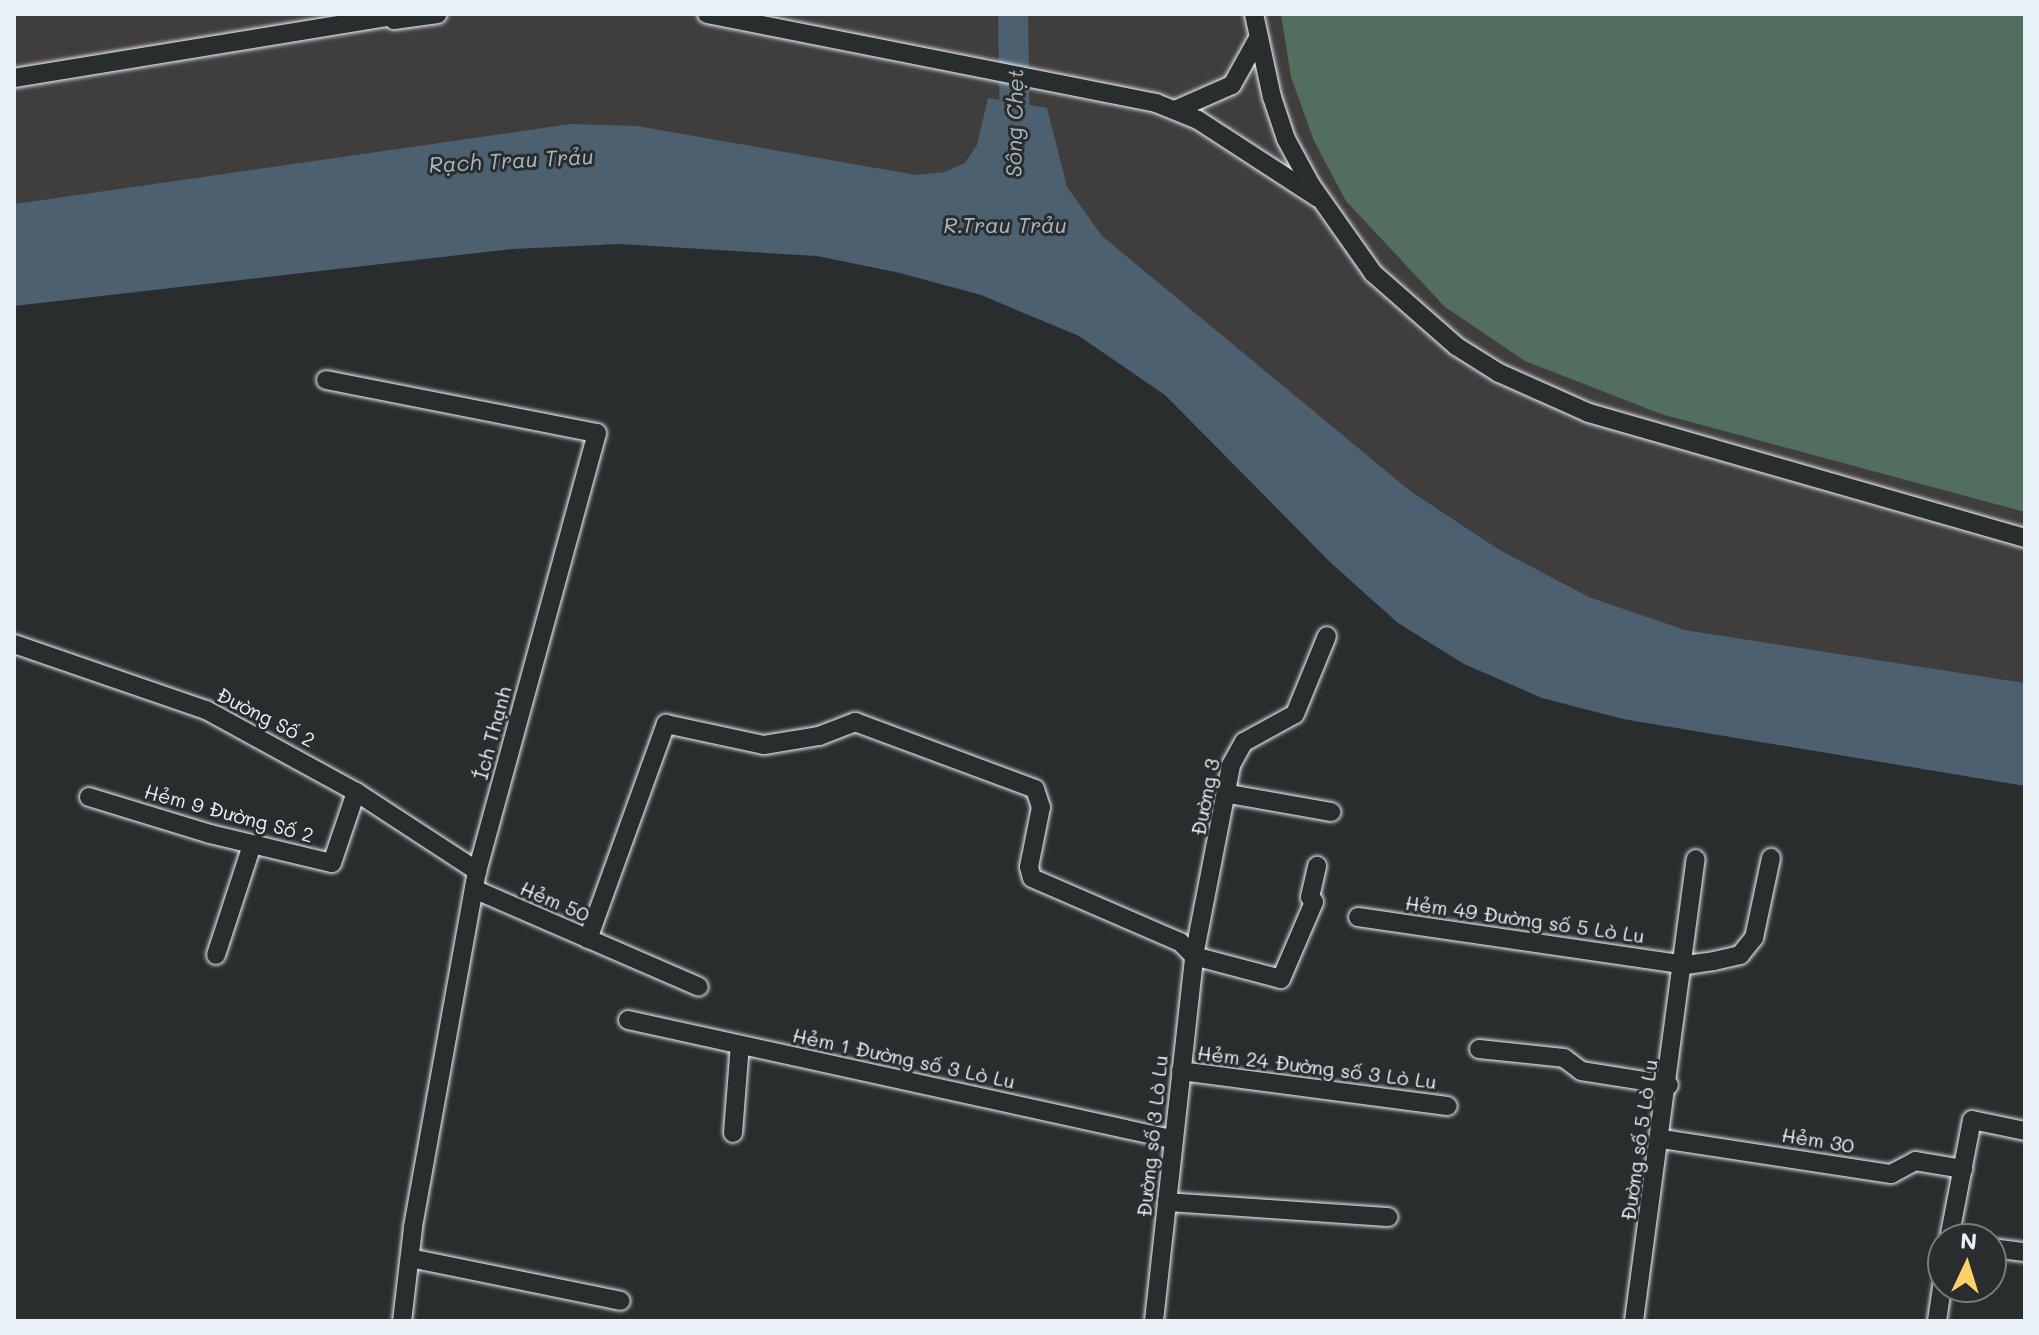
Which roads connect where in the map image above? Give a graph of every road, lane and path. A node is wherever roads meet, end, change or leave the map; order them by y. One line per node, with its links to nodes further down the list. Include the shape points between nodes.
1 (438, 14): 4 (street)
2 (707, 14): 7 (street, via 1058,81)
3 (1254, 14): 5 (street)
4 (397, 17): 6 (street)
5 (1258, 38): 7 (street, via 1232,85); 8 (street, via 1286,139)
6 (14, 78)
7 (1175, 110): 8 (street)
8 (1320, 200): 10 (street, via 1373,273 1456,346 1499,373 1589,413)
9 (326, 380): 21 (street, Ích Thạnh, via 597,433)
10 (2025, 538)
11 (1327, 636): 14 (street, Đường 3, via 1295,714 1238,746)
12 (14, 644): 13 (street, Đường Số 2, via 206,710)
13 (356, 792): 17 (street, Hẻm 9 Đường Số 2, via 332,863); 21 (street, Đường Số 2)
14 (1229, 794): 16 (street); 25 (street, Đường 3)
15 (89, 797): 17 (street, Hẻm 9 Đường Số 2)
16 (1331, 812)
17 (252, 845): 24 (street)
18 (1771, 858): 26 (street, Hẻm 49 Đường số 5 Lò Lu, via 1751,944 1736,957)
19 (1696, 859): 26 (street, Đường số 5 Lò Lu)
20 (1317, 866): 25 (street, via 1314,902 1281,979)
21 (476, 880): 23 (street, Hẻm 50); 42 (street, Ích Thạnh)
22 (1358, 917): 26 (street, Hẻm 49 Đường số 5 Lò Lu)
23 (588, 939): 25 (street, via 666,724 764,745 819,736 855,722 1035,789 1041,807 1029,867 1032,878 1180,942); 27 (street, Hẻm 50)
24 (216, 955)
25 (1194, 956): 31 (street, Đường số 3 Lò Lu)
26 (1686, 965): 32 (street, Đường số 5 Lò Lu)
27 (699, 987)
28 (628, 1020): 29 (street, Hẻm 1 Đường số 3 Lò Lu)
29 (740, 1045): 35 (street); 36 (street, Hẻm 1 Đường số 3 Lò Lu)
30 (1479, 1049): 32 (street, via 1564,1058 1581,1071)
31 (1181, 1071): 33 (street, Hẻm 24 Đường số 3 Lò Lu); 36 (street, Đường số 3 Lò Lu)
32 (1669, 1085): 37 (street, Đường số 5 Lò Lu)
33 (1448, 1106)
34 (2025, 1131): 38 (street, via 1972,1120)
35 (733, 1133)
36 (1171, 1139): 39 (street, Đường số 3 Lò Lu)
37 (1662, 1139): 38 (street, Hẻm 30, via 1891,1174 1915,1161); 46 (street, Đường số 5 Lò Lu)
38 (1963, 1169): 41 (street)
39 (1167, 1202): 40 (street); 45 (street, Đường số 3 Lò Lu)
40 (1388, 1217)
41 (1952, 1223)
42 (410, 1258): 43 (street); 44 (street, Ích Thạnh)
43 (621, 1301)
44 (402, 1321)
45 (1154, 1321)
46 (1634, 1321)

